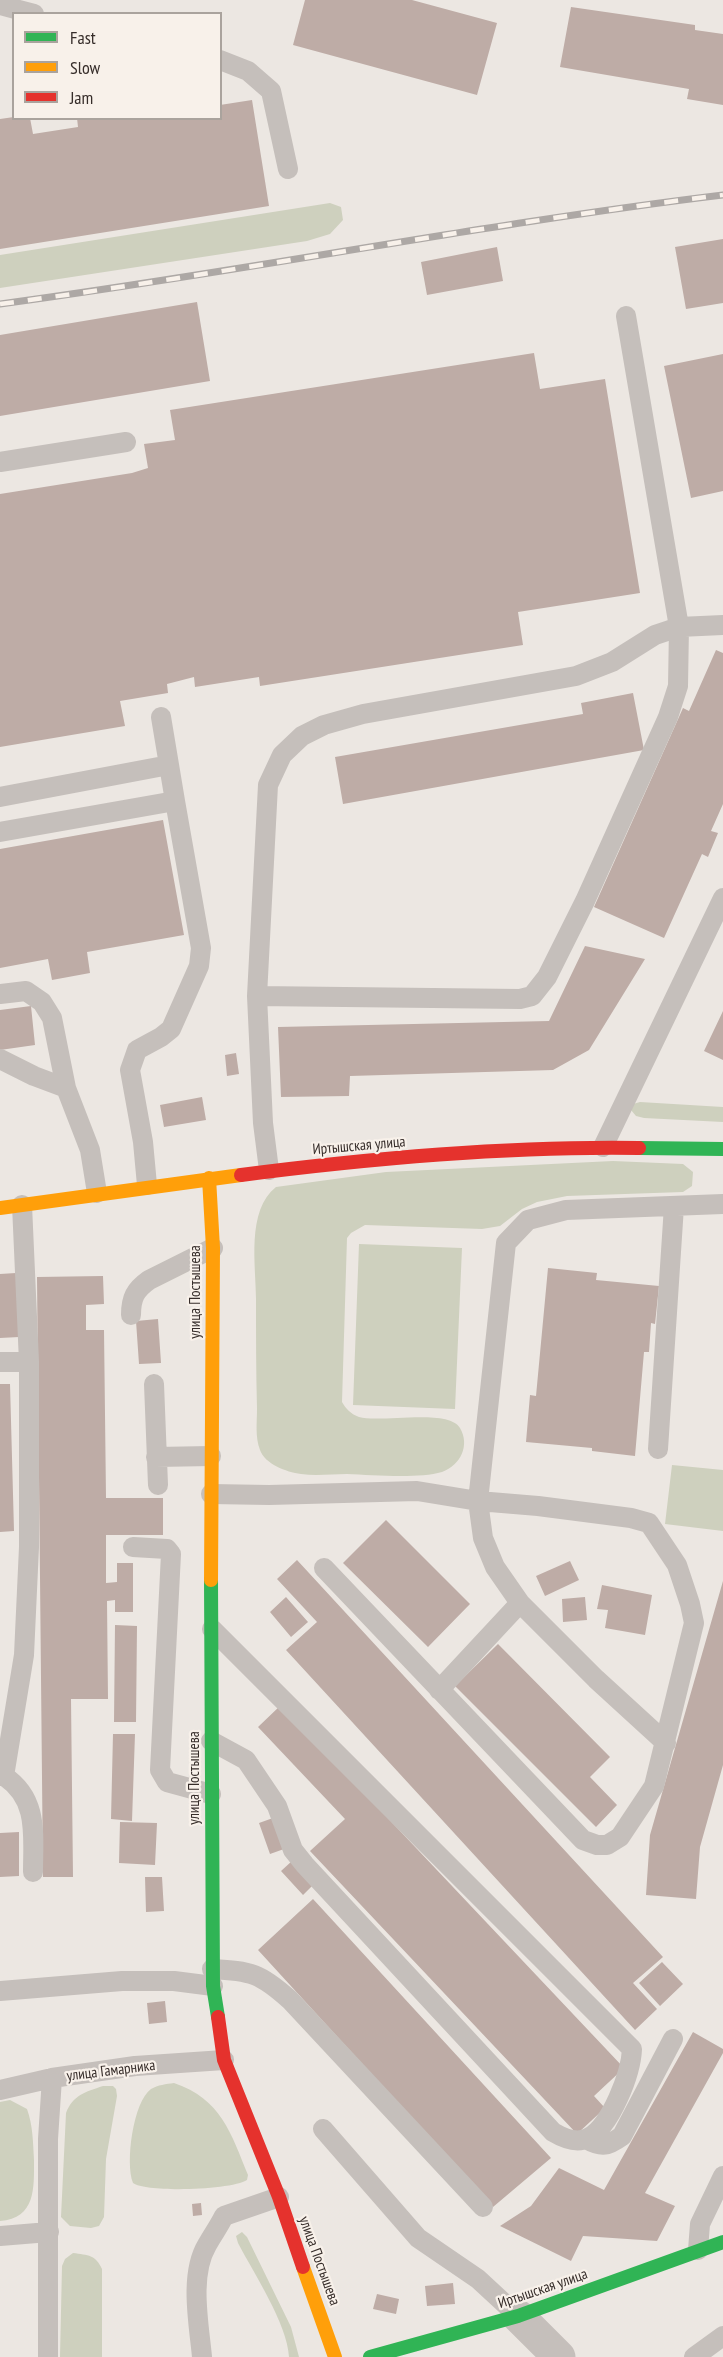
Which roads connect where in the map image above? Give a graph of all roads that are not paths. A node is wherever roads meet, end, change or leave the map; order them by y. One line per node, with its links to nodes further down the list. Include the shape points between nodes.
1 (0, 5): 2 (lane)
2 (26, 12)
3 (222, 60): 4 (lane, via 248,71 271,91)
4 (288, 169)
5 (626, 316): 9 (lane)
6 (126, 442): 7 (lane)
7 (0, 462)
8 (723, 625): 9 (lane)
9 (679, 627): 17 (lane, via 655,635 612,662 576,676 363,714 302,736 282,755 268,785); 17 (lane, via 678,686 668,717 585,901 538,991 520,999)
10 (161, 717): 11 (lane)
11 (169, 765): 12 (lane); 13 (lane)
12 (0, 797)
13 (175, 801): 14 (lane); 24 (lane, via 201,948 199,966 171,1029 137,1050 130,1070)
14 (0, 832)
15 (723, 898): 20 (lane)
16 (0, 994): 19 (lane, via 26,991 42,1002 52,1018)
17 (257, 996): 22 (lane)
18 (0, 1059): 19 (lane)
19 (66, 1088): 25 (lane, via 90,1150)
20 (603, 1147): 21 (main road, Иртышская улица); 22 (main road, Иртышская улица, via 510,1149)
21 (723, 1149)
22 (268, 1170): 23 (main road, Иртышская улица)
23 (209, 1178): 24 (main road, Иртышская улица); 30 (main road, улица Постышева)
24 (147, 1185): 25 (main road, Иртышская улица)
25 (97, 1193): 27 (main road, Иртышская улица)
26 (723, 1204): 28 (lane)
27 (22, 1205): 29 (main road, Иртышская улица); 33 (lane)
28 (674, 1206): 35 (lane); 40 (lane, via 566,1210 528,1220 506,1243)
29 (0, 1208)
30 (213, 1248): 31 (lane, via 141,1286 132,1299); 36 (main road, улица Постышева)
31 (131, 1315)
32 (0, 1362): 33 (lane)
33 (29, 1362): 48 (lane, via 29,1547 24,1655)
34 (154, 1384): 37 (lane)
35 (658, 1449)
36 (211, 1456): 37 (lane); 39 (main road, улица Постышева)
37 (156, 1457): 38 (lane)
38 (158, 1485)
39 (211, 1494): 40 (lane, via 417,1491); 44 (main road, улица Постышева)
40 (478, 1501): 43 (lane, via 483,1538 495,1567); 47 (lane, via 649,1523 677,1565 694,1623)
41 (133, 1547): 49 (lane, via 167,1549 171,1554 160,1770 167,1782)
42 (324, 1568): 45 (lane)
43 (520, 1603): 45 (lane); 47 (lane)
44 (212, 1629): 46 (main road, улица Постышева); 58 (lane, via 632,2049 627,2079 604,2122)
45 (439, 1690): 47 (lane, via 583,1840 597,1845 607,1845 620,1837 630,1824 654,1786)
46 (211, 1742): 49 (main road, улица Постышева); 58 (lane, via 246,1760 276,1806 293,1850 304,1865 553,2132 567,2140)
47 (666, 1743)
48 (2, 1776): 50 (lane, via 16,1783 28,1802 33,1825)
49 (211, 1794): 51 (main road, улица Постышева)
50 (33, 1872)
51 (213, 1977): 52 (lane); 54 (main road, улица Постышева); 61 (lane, via 246,1971 273,1985)
52 (0, 1991)
53 (674, 2039): 58 (lane, via 622,2136 609,2145 598,2146)
54 (224, 2060): 55 (lane, улица Гамарника, via 135,2066); 60 (main road, улица Постышева)
55 (52, 2078): 56 (lane, улица Гамарника); 62 (lane)
56 (0, 2090)
57 (323, 2129): 66 (lane, via 418,2238 478,2279)
58 (586, 2139)
59 (723, 2176): 65 (lane, via 700,2224)
60 (279, 2197): 69 (lane, via 224,2216 207,2245 196,2291); 70 (main road, улица Постышева)
61 (483, 2207)
62 (49, 2232): 63 (lane); 68 (lane)
63 (0, 2236)
64 (723, 2242): 65 (main road, Иртышская улица)
65 (698, 2250): 66 (main road, Иртышская улица)
66 (518, 2316): 71 (main road, Иртышская улица); 72 (street)
67 (723, 2336): 73 (lane)
68 (48, 2357)
69 (202, 2357)
70 (335, 2357)
71 (370, 2357)
72 (559, 2357)
73 (694, 2357)

